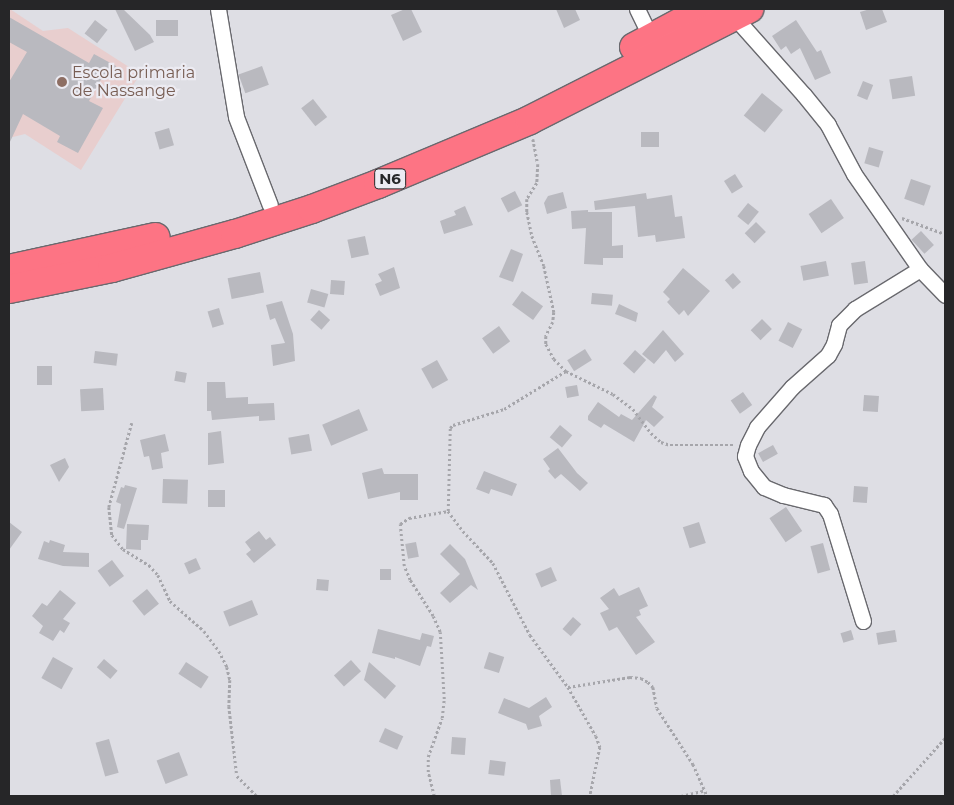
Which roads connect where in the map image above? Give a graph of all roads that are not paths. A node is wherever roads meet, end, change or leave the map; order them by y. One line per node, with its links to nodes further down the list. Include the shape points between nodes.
1 (218, 9): 6 (street, via 236,117)
2 (637, 9): 5 (street)
3 (705, 9): 5 (highway, N6)
4 (737, 11): 8 (street, via 828,125 854,174); 9 (highway, N6, via 526,122 378,184 271,223 112,268)
5 (651, 38): 6 (highway, N6, via 531,102 396,158)
6 (270, 205): 7 (highway, N6, via 138,241)
7 (9, 269)
8 (920, 269): 10 (street); 11 (street, via 850,314 839,325 828,354 792,387 757,428 745,456 751,471 764,487 783,496 824,506 830,514)
9 (9, 289)
10 (945, 295)
11 (863, 621)

